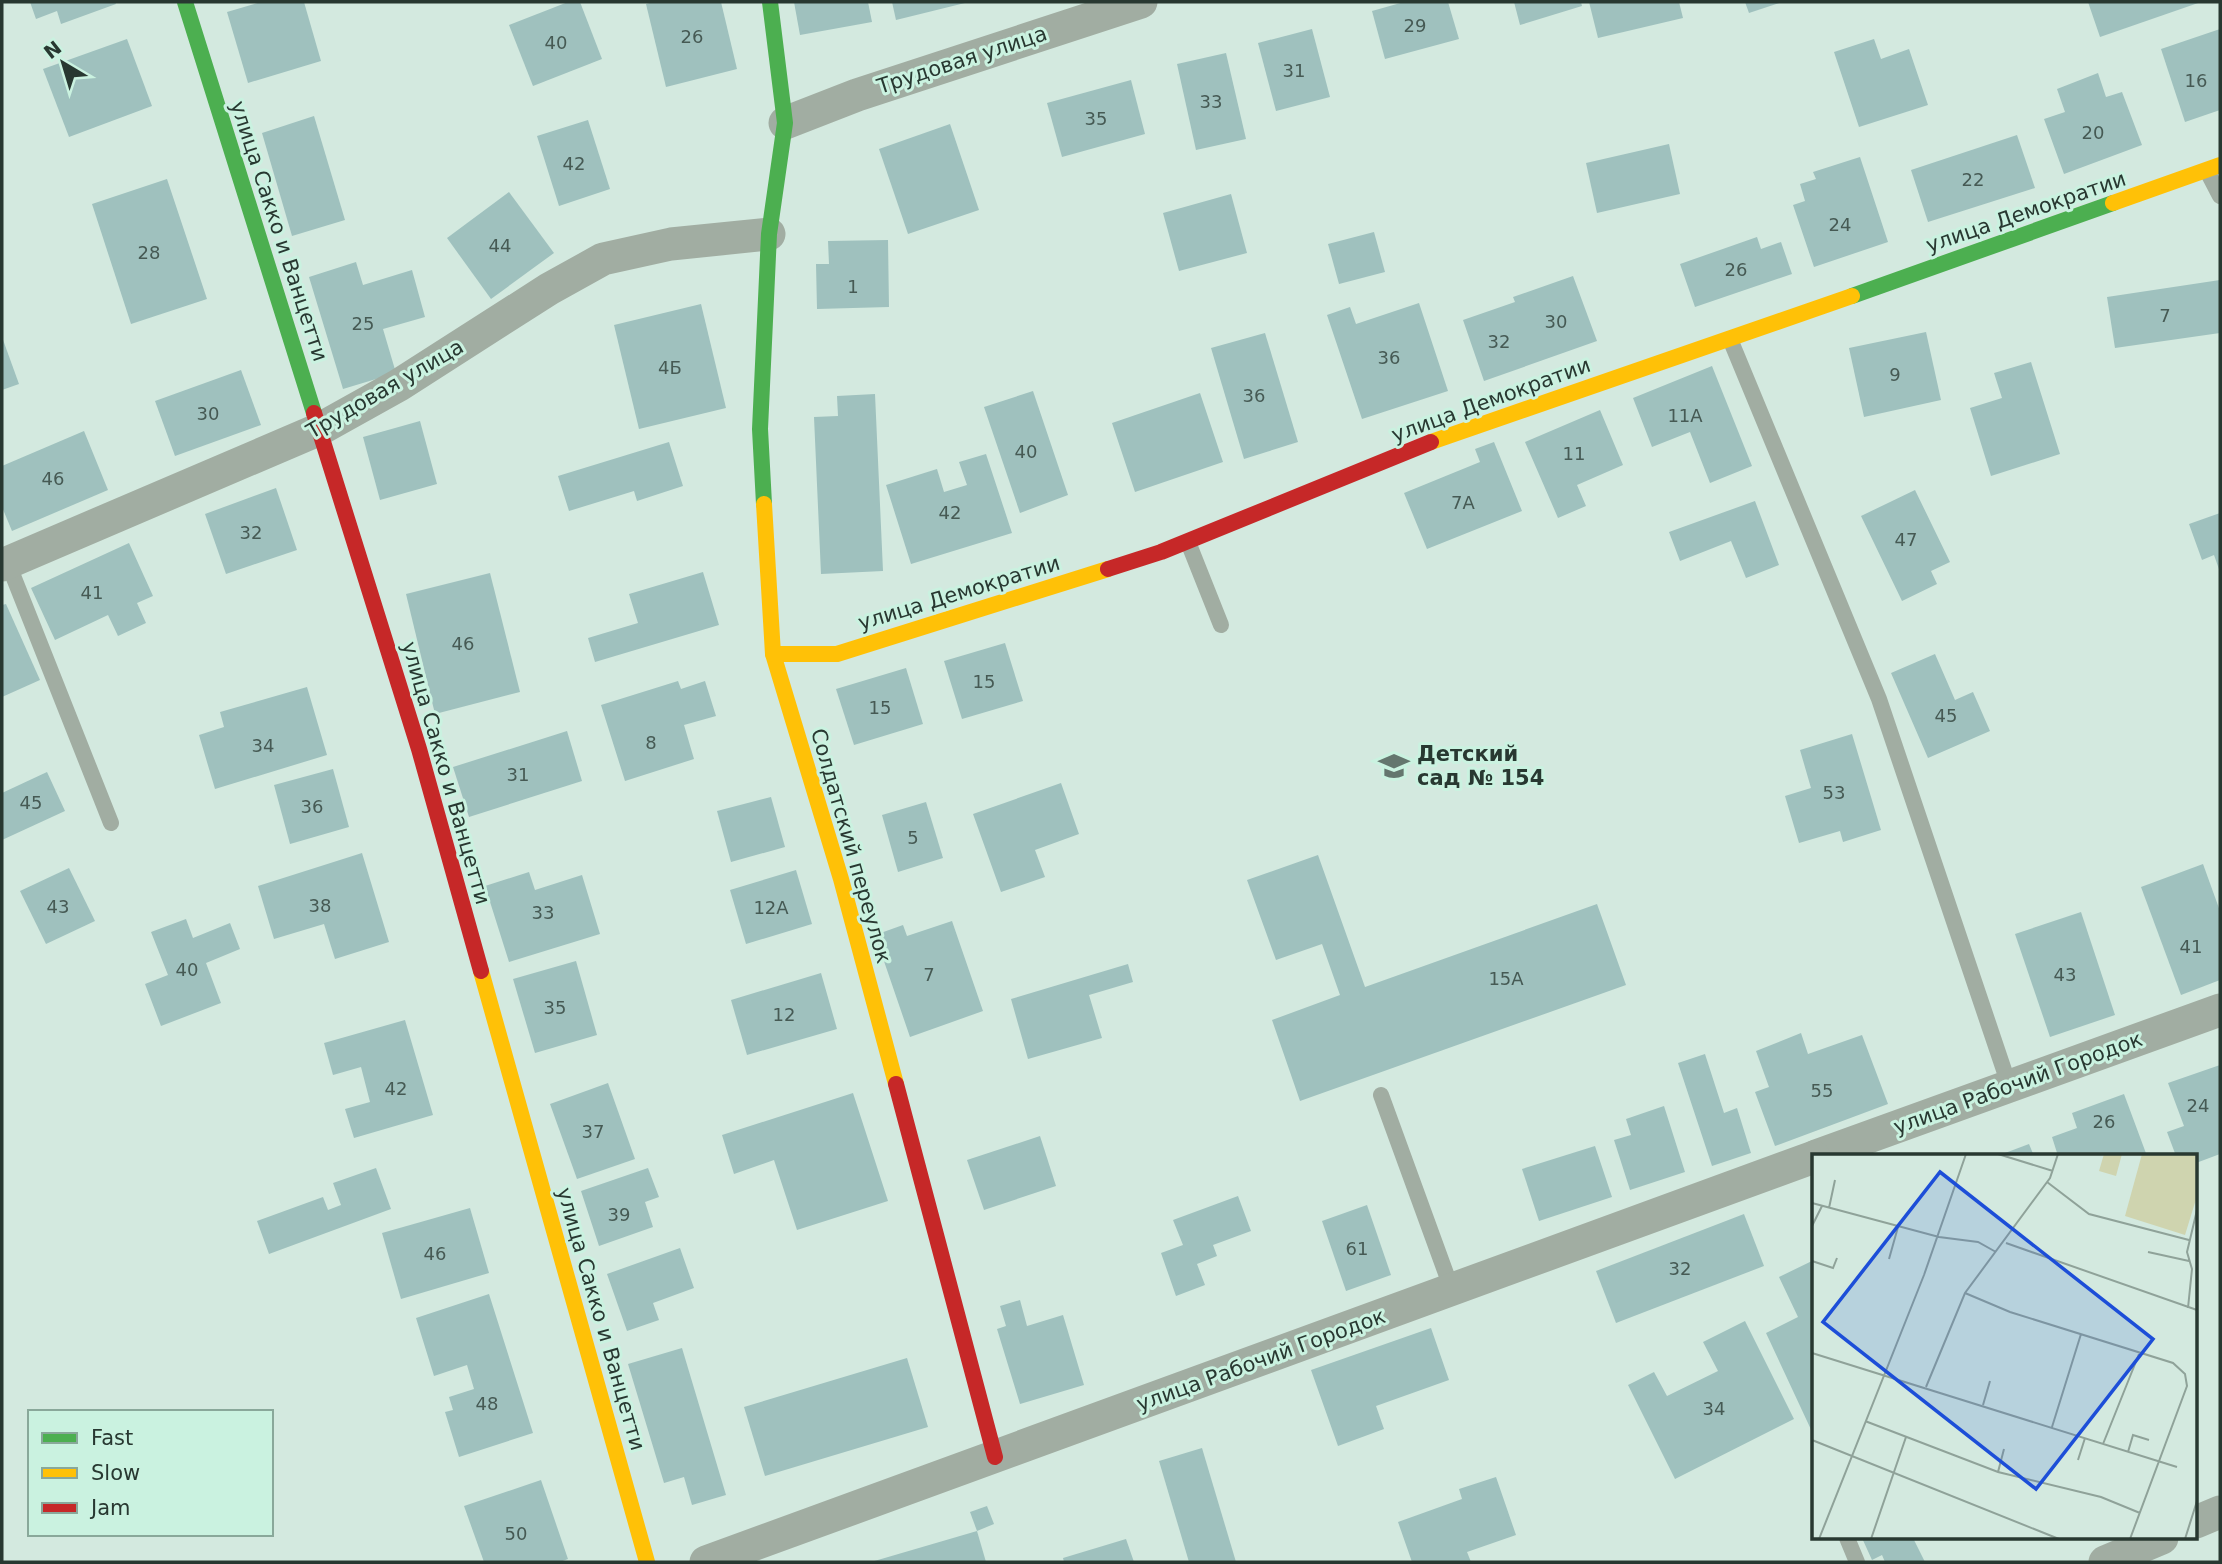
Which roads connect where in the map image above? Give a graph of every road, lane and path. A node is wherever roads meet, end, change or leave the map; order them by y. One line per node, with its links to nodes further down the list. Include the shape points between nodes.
1 (185, 2): 9 (street, улица Сакко и Ванцетти)
2 (770, 2): 4 (street, Солдатский переулок)
3 (1141, 2): 4 (street, Трудовая улица)
4 (785, 123): 7 (street, Солдатский переулок)
5 (2214, 168): 6 (lane); 8 (street, улица Демократии)
6 (2220, 196)
7 (769, 234): 9 (street, Трудовая улица, via 671,244 603,259); 13 (street, Солдатский переулок, via 760,429)
8 (1730, 339): 10 (street, улица Демократии, via 1446,436); 16 (lane, via 1879,699)
9 (320, 429): 11 (street, Трудовая улица); 26 (street, улица Сакко и Ванцетти, via 419,748)
10 (1188, 541): 12 (lane); 13 (street, улица Демократии, via 837,654)
11 (5, 564): 14 (lane)
12 (1221, 625)
13 (773, 654): 21 (street, Солдатский переулок, via 841,879)
14 (111, 823)
15 (2220, 1010): 16 (street, улица Рабочий Городок)
16 (2009, 1085): 18 (street, улица Рабочий Городок)
17 (1381, 1095): 20 (lane)
18 (1820, 1154)
19 (1812, 1157): 20 (street, улица Рабочий Городок)
20 (1452, 1290): 21 (street, улица Рабочий Городок)
21 (995, 1457): 27 (street, улица Рабочий Городок)
22 (2220, 1511): 23 (street)
23 (2198, 1521)
24 (1848, 1540): 28 (lane)
25 (2157, 1540): 29 (street)
26 (647, 1562)
27 (706, 1562)
28 (1857, 1562)
29 (2105, 1562)

